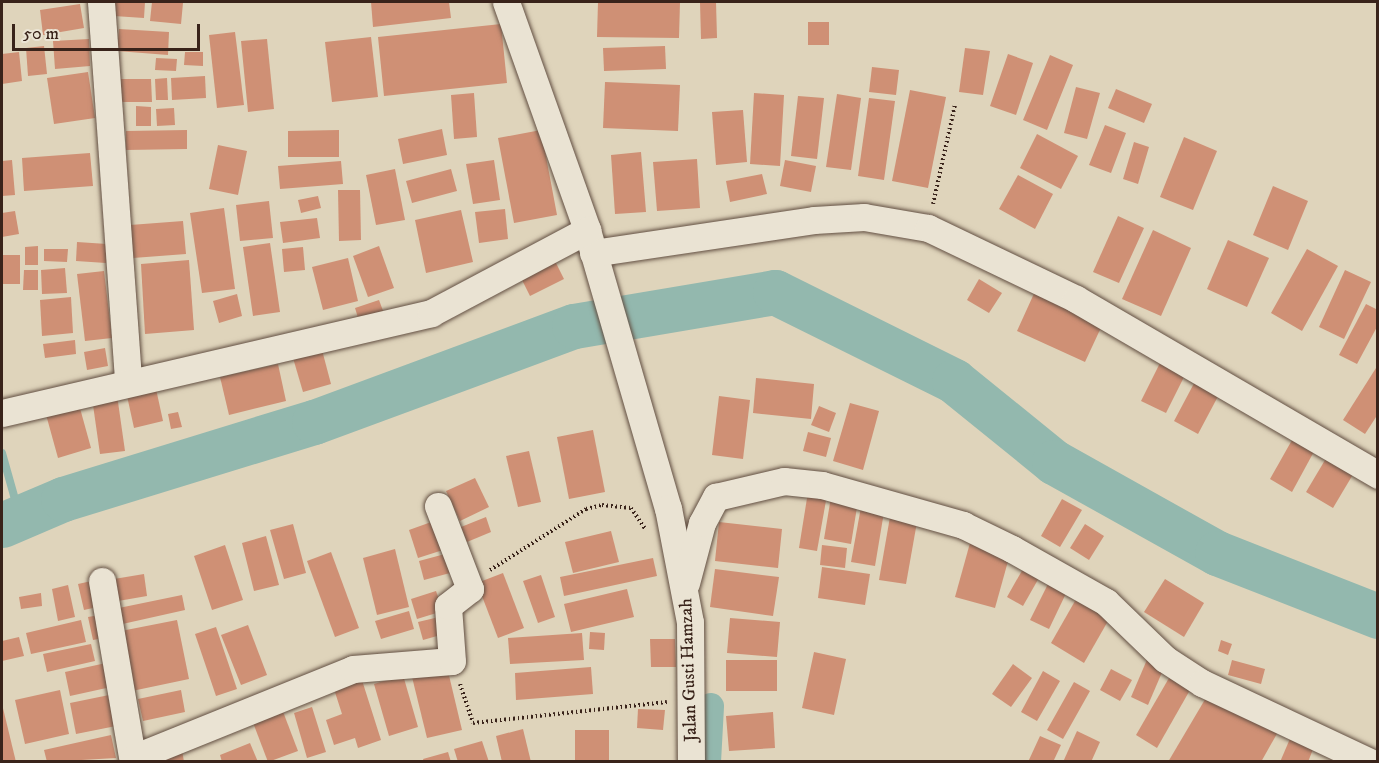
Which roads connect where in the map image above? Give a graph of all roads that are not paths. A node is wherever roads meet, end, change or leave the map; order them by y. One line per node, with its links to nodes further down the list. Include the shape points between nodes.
1 (101, 2): 4 (street)
2 (506, 2): 3 (street, Jalan Gusti Hamzah)
3 (592, 250): 4 (street, via 431,313 343,337); 6 (street, via 814,220 864,217 928,228 1076,299); 9 (street, Jalan Gusti Hamzah, via 668,508)
4 (128, 381): 5 (street)
5 (5, 412)
6 (1377, 475)
7 (438, 506): 10 (street, via 470,589 448,606 452,661 352,669)
8 (102, 581): 10 (street)
9 (686, 583): 11 (street, Jalan Gusti Hamzah, via 693,698); 12 (street, via 708,506 726,491 784,481 822,485 963,525 1106,602 1165,659 1202,683)
10 (133, 760)
11 (691, 762)
12 (1370, 762)

